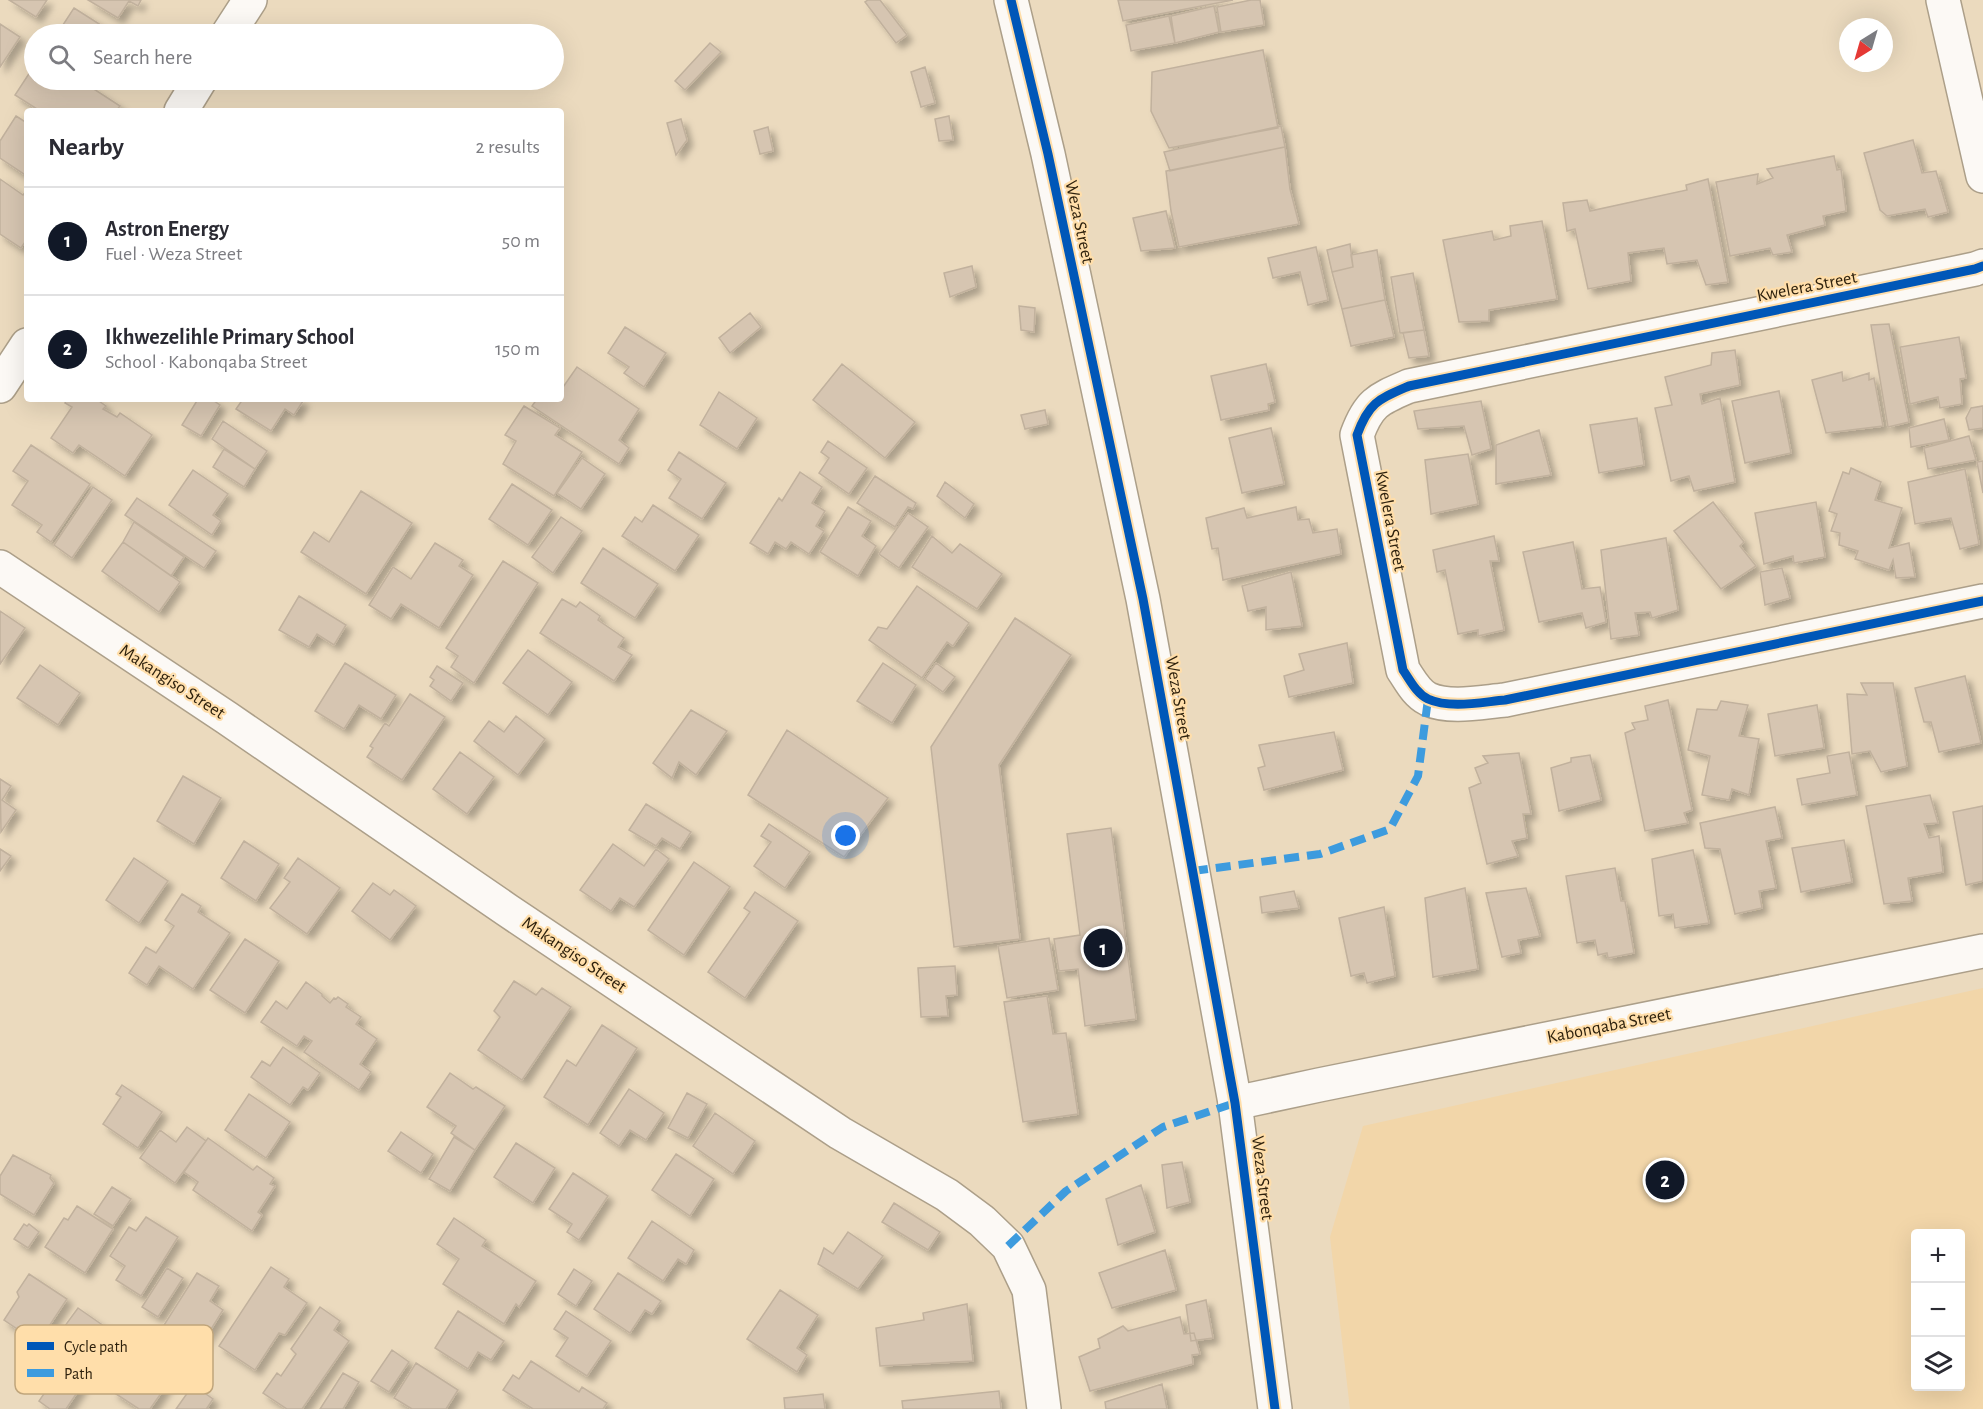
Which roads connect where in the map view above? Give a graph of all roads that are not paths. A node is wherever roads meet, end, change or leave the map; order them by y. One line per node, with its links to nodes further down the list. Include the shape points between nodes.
1 (250, 0): 4 (street)
2 (1011, 0): 14 (street, Weza Street, via 1143,599)
3 (1943, 0): 7 (street)
4 (234, 24)
5 (194, 90): 6 (street)
6 (183, 108)
7 (1983, 176)
8 (1983, 266): 12 (street, Kwelera Street, via 1409,386 1378,400 1364,417 1357,435 1403,670 1428,699 1447,703 1505,700)
9 (24, 350): 10 (street)
10 (0, 386)
11 (0, 567): 15 (street, Makangiso Street, via 840,1133 946,1195 982,1221 1008,1246 1029,1290)
12 (1983, 602)
13 (1983, 951): 14 (street, Kabonqaba Street)
14 (1235, 1103): 16 (street, Weza Street)
15 (1044, 1409)
16 (1275, 1409)

